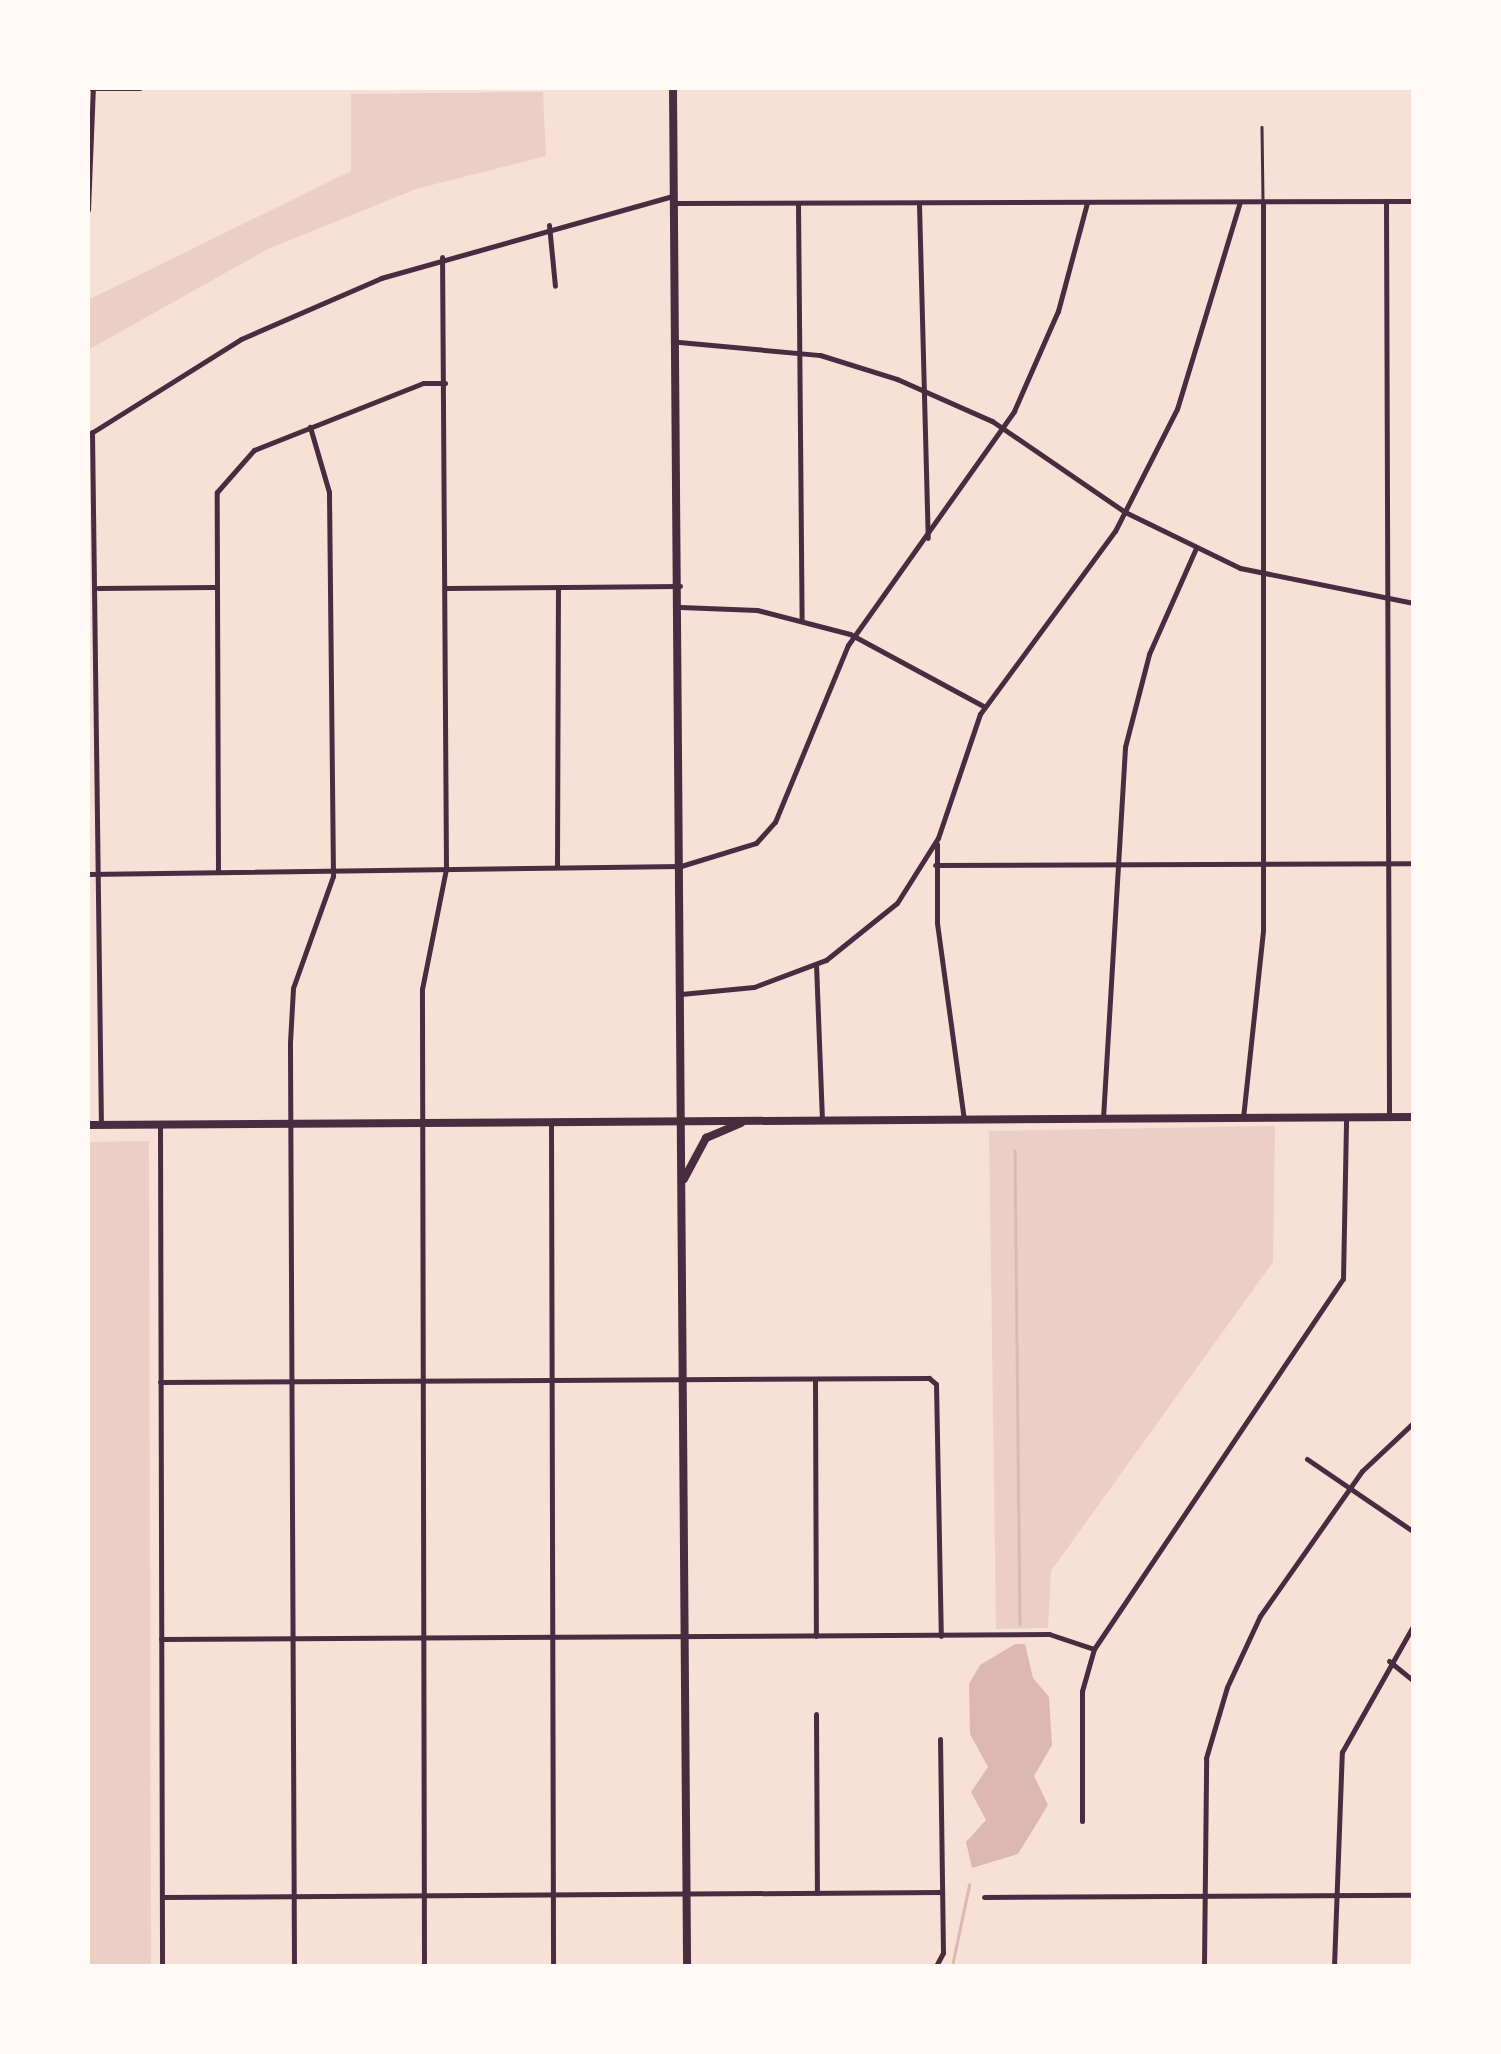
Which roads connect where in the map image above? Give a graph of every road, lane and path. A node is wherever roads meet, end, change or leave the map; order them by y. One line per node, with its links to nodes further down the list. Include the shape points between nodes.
1 (90, 88): 2 (street); 13 (street)
2 (140, 88)
3 (674, 88): 5 (main road)
4 (1262, 127): 9 (lane)
5 (674, 200): 11 (street); 14 (street); 17 (main road)
6 (1414, 200): 7 (street)
7 (1386, 201): 9 (street); 33 (street)
8 (1240, 202): 9 (street); 10 (street); 24 (street, via 1206,338)
9 (1264, 202): 27 (street)
10 (1087, 203): 12 (street); 22 (street, via 1058,311)
11 (798, 204): 12 (street); 18 (street)
12 (919, 204): 20 (street)
13 (88, 210)
14 (548, 225): 15 (street); 16 (street)
15 (442, 257): 19 (street); 23 (street, via 241,339)
16 (555, 286)
17 (679, 342): 18 (street); 28 (main road)
18 (798, 352): 20 (street); 36 (street)
19 (444, 383): 21 (street); 31 (street)
20 (919, 388): 22 (street); 25 (street)
21 (310, 427): 30 (street, via 228,471 218,492); 48 (street, via 329,492)
22 (1004, 428): 24 (street); 25 (street)
23 (90, 434): 29 (street)
24 (1125, 512): 26 (street); 38 (street)
25 (928, 538): 37 (street)
26 (1196, 548): 27 (street); 41 (street, via 1149,654 1125,747)
27 (1264, 575): 33 (street); 40 (street)
28 (680, 586): 32 (street); 35 (main road)
29 (98, 588): 30 (street); 51 (street)
30 (216, 588): 49 (street)
31 (444, 588): 32 (street); 47 (street)
32 (558, 588): 46 (street)
33 (1385, 601): 34 (street); 42 (street)
34 (1414, 602)
35 (680, 607): 36 (street); 45 (main road)
36 (802, 622): 37 (street)
37 (856, 637): 38 (street); 45 (street, via 775,822 736,855)
38 (986, 707): 39 (street, via 959,756)
39 (938, 838): 44 (street); 52 (street, via 897,903)
40 (1264, 862): 41 (street); 42 (street); 58 (street)
41 (1120, 863): 44 (street); 57 (street)
42 (1386, 863): 43 (street); 55 (street)
43 (1414, 863)
44 (936, 865): 59 (street)
45 (680, 866): 46 (street); 53 (main road)
46 (557, 868): 47 (street)
47 (446, 870): 48 (street); 64 (street, via 422,989)
48 (333, 871): 49 (street); 65 (street, via 294,988)
49 (218, 872): 51 (street)
50 (88, 874): 51 (street)
51 (99, 874): 68 (street)
52 (816, 964): 53 (street, via 754,987); 62 (street)
53 (681, 994): 60 (main road)
54 (1346, 1117): 55 (main road); 58 (main road); 88 (street, via 1343,1279 1331,1309)
55 (1389, 1117): 56 (main road)
56 (1414, 1117)
57 (1104, 1118): 58 (main road); 59 (main road)
58 (1244, 1118)
59 (964, 1119): 62 (main road)
60 (682, 1120): 61 (main road); 63 (main road); 69 (main road)
61 (750, 1120): 62 (main road); 69 (main road, via 706,1138)
62 (822, 1120)
63 (551, 1121): 64 (main road); 70 (street)
64 (422, 1122): 65 (main road); 73 (street)
65 (291, 1123): 66 (main road); 74 (street)
66 (160, 1124): 68 (main road); 75 (street)
67 (88, 1125): 68 (main road)
68 (101, 1125)
69 (682, 1184): 71 (main road)
70 (552, 1378): 71 (street); 73 (street); 85 (street)
71 (684, 1378): 72 (street); 83 (main road)
72 (816, 1378): 81 (street); 82 (street, via 934,1380)
73 (423, 1379): 74 (street); 84 (street)
74 (292, 1380): 75 (street); 87 (street)
75 (160, 1382): 86 (street)
76 (1414, 1422): 78 (street)
77 (1308, 1459): 78 (street)
78 (1350, 1489): 79 (street); 104 (street, via 1260,1616 1228,1687 1206,1758)
79 (1414, 1532)
80 (1414, 1624): 89 (street)
81 (816, 1636): 82 (street); 83 (street)
82 (941, 1636): 88 (street, via 1065,1635)
83 (684, 1637): 85 (street); 96 (main road)
84 (424, 1638): 85 (street); 87 (street); 100 (street)
85 (554, 1638): 97 (street)
86 (161, 1639): 87 (street); 102 (street)
87 (293, 1639): 99 (street)
88 (1094, 1649): 93 (street, via 1081,1701)
89 (1389, 1661): 90 (street); 101 (street, via 1342,1752)
90 (1414, 1681)
91 (816, 1714): 95 (street)
92 (940, 1739): 94 (street)
93 (1082, 1821)
94 (942, 1892): 95 (street); 110 (street)
95 (816, 1893): 96 (street)
96 (686, 1894): 97 (street); 109 (main road)
97 (553, 1895): 100 (street); 108 (street)
98 (1414, 1895): 101 (street)
99 (294, 1896): 100 (street); 102 (street); 106 (street)
100 (424, 1896): 107 (street)
101 (1334, 1896): 104 (street); 112 (street)
102 (162, 1897): 105 (street)
103 (984, 1897): 104 (street)
104 (1204, 1897): 111 (street)
105 (162, 1966)
106 (294, 1966)
107 (424, 1966)
108 (553, 1966)
109 (686, 1966)
110 (936, 1966)
111 (1204, 1966)
112 (1334, 1966)

